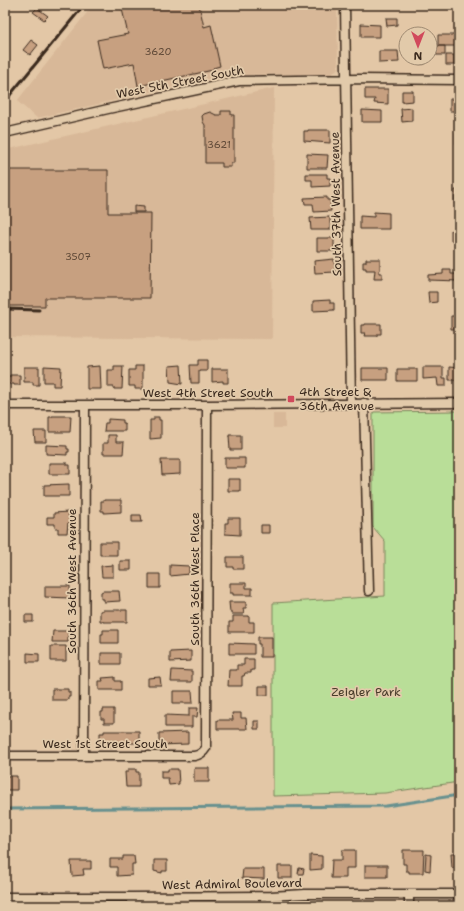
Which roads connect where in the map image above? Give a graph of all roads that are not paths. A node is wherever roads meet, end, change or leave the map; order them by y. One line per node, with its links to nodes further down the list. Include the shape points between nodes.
1 (345, 5): 2 (street, South 37th West Avenue)
2 (346, 79): 3 (street, West 5th Street South); 4 (street, West 5th Street South, via 239,81); 5 (street, South 37th West Avenue)
3 (459, 80)
4 (5, 133)
5 (350, 403): 6 (street, West 4th Street South); 10 (street, West 4th Street South)
6 (364, 403): 7 (street, West 4th Street South); 11 (street)
7 (459, 403)
8 (5, 405): 9 (street, West 4th Street South)
9 (85, 405): 10 (street, West 4th Street South); 14 (street, South 36th West Avenue)
10 (207, 405): 12 (street, South 36th West Place, via 207,741)
11 (368, 591)
12 (203, 753): 14 (street, West 1st Street South, via 200,756)
13 (5, 756): 14 (street, West 1st Street South)
14 (84, 756)
15 (409, 894): 16 (street, West Admiral Boulevard); 17 (street, West Admiral Boulevard); 21 (street)
16 (459, 894)
17 (271, 896): 19 (street, West Admiral Boulevard); 20 (street)
18 (5, 897): 19 (street, West Admiral Boulevard)
19 (132, 902)
20 (271, 906)
21 (408, 906)

